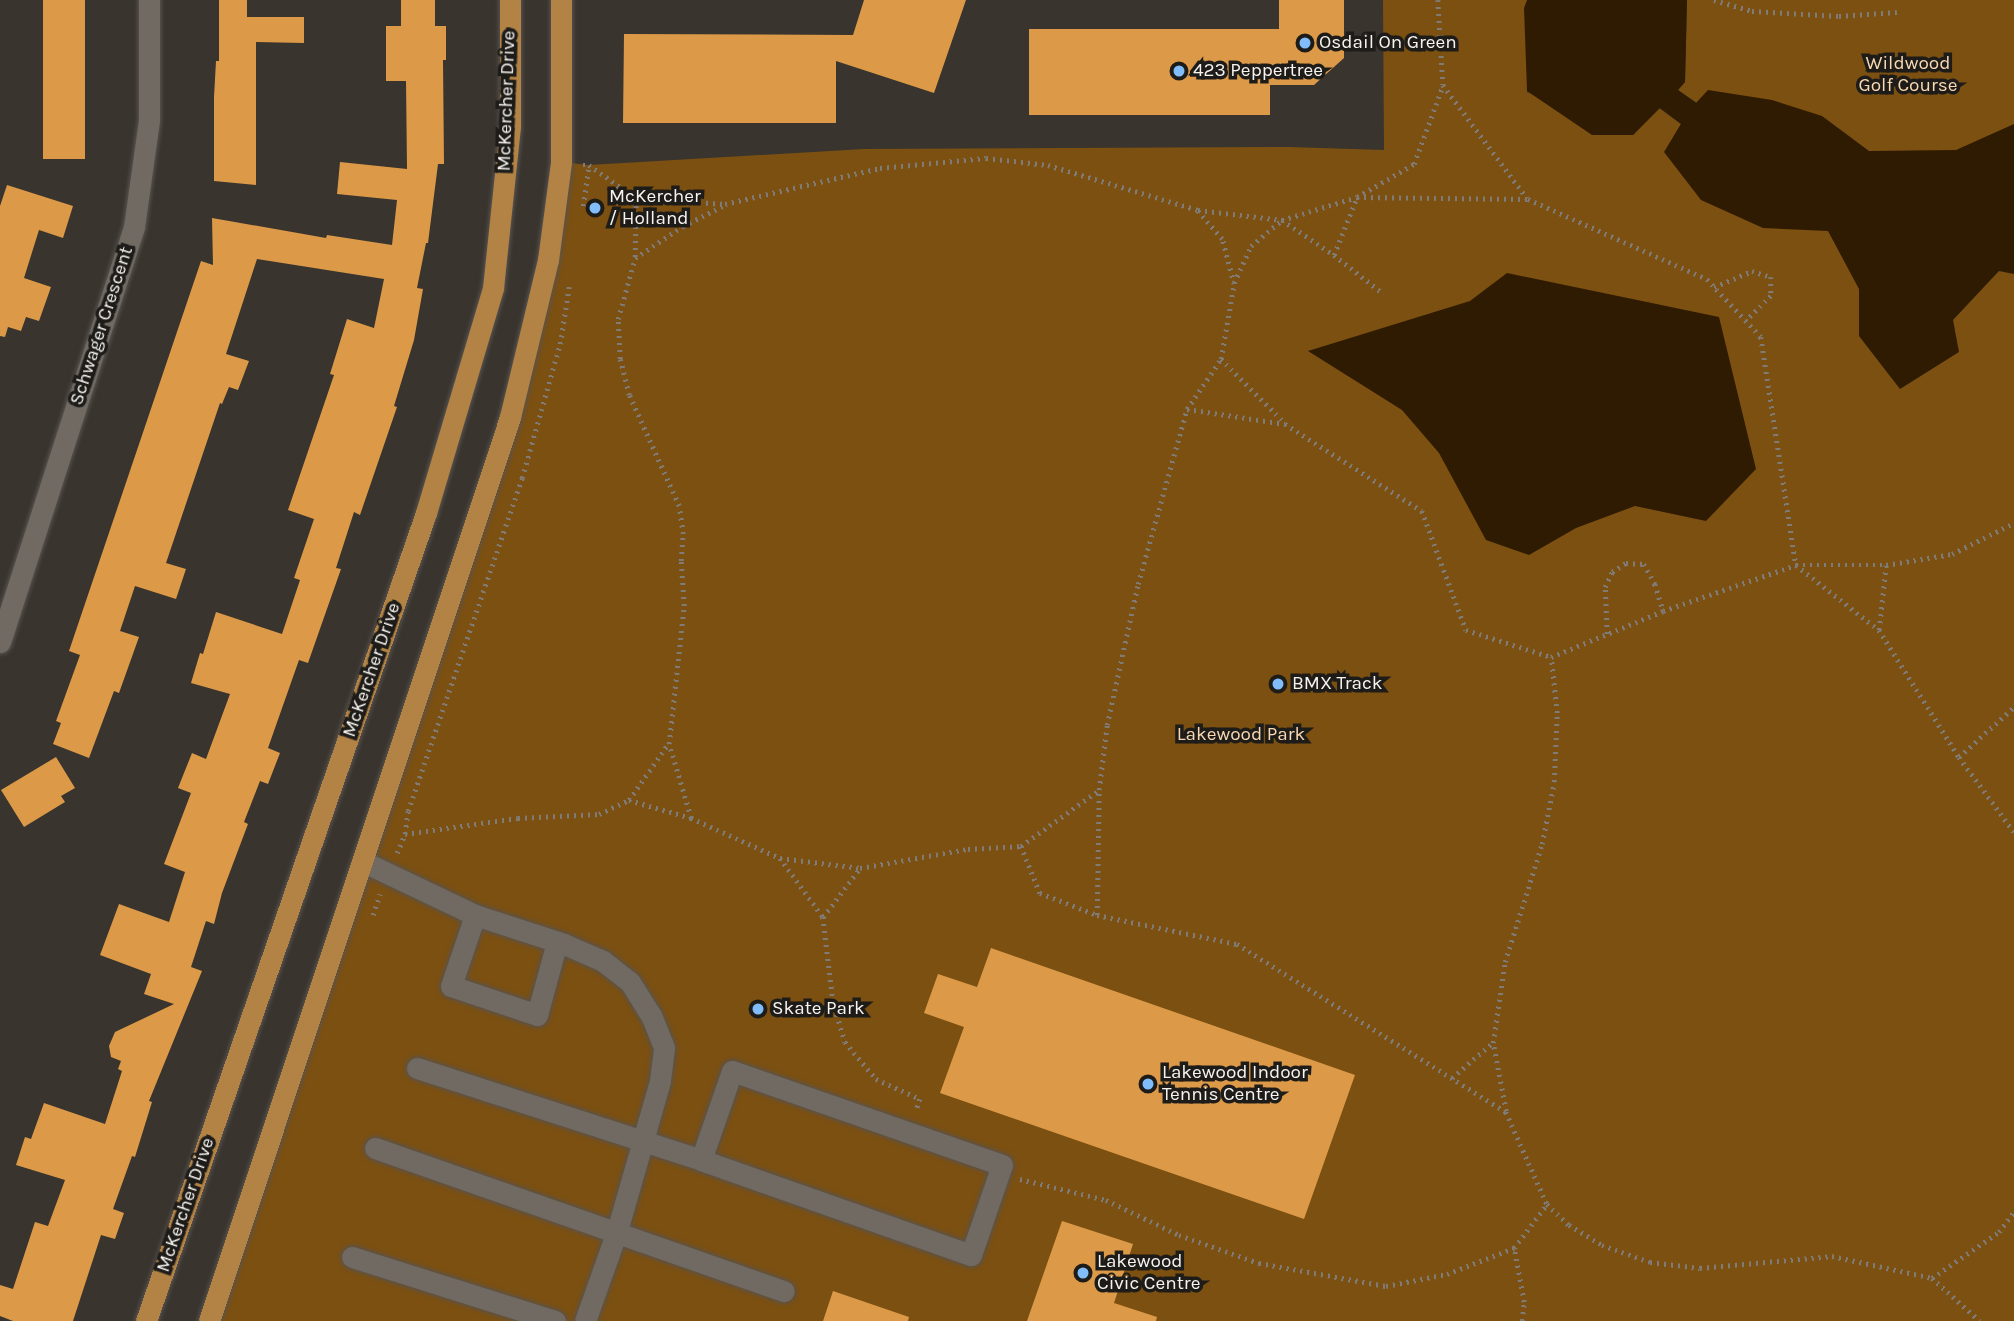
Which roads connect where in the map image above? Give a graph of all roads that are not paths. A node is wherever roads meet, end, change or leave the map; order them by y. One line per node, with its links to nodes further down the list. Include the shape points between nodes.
1 (149, 0): 4 (street, Schwager Crescent, via 149,120 134,227)
2 (510, 0): 15 (main road, McKercher Drive, via 510,126 493,288 426,513)
3 (561, 0): 5 (main road, via 561,162 548,260 510,416)
4 (0, 642)
5 (364, 862): 6 (street); 16 (main road)
6 (475, 915): 7 (street); 7 (street, via 451,986 537,1015)
7 (557, 942): 9 (street, via 603,961 630,982 651,1015 664,1048)
8 (418, 1068): 9 (street)
9 (644, 1142): 11 (street); 12 (street)
10 (376, 1148): 12 (street)
11 (701, 1160): 11 (street, via 732,1071 1002,1165 971,1255)
12 (616, 1234): 14 (street); 18 (street)
13 (352, 1257): 17 (street)
14 (784, 1291)
15 (146, 1321)
16 (209, 1321)
17 (555, 1321)
18 (585, 1321)

